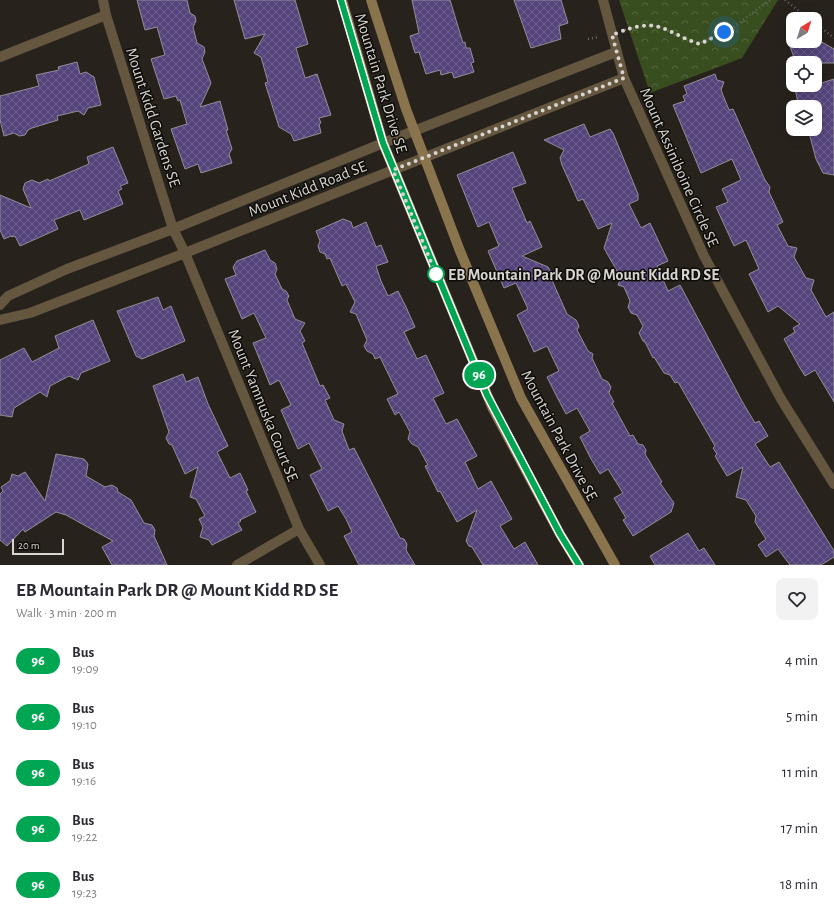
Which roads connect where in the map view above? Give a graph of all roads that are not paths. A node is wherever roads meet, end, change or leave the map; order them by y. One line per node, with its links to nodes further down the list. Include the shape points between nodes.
1 (103, 0): 5 (street, Mount Kidd Gardens SE)
2 (342, 0): 10 (street, Mountain Park Drive SE)
3 (371, 0): 9 (street, Mountain Park Drive SE)
4 (603, 0): 6 (street, Mount Assiniboine Circle SE)
5 (106, 15): 7 (street); 13 (street, Mount Kidd Gardens SE)
6 (616, 52): 8 (street, Mount Assiniboine Circle SE); 9 (street, Mount Kidd Road SE)
7 (0, 57)
8 (624, 78): 11 (street, Mount Kidd Road SE); 17 (street, Mount Assiniboine Circle SE, via 704,256 781,399)
9 (414, 130): 10 (street, Mount Kidd Road SE); 11 (street, Mountain Park Drive SE)
10 (383, 143): 12 (street, Mountain Park Drive SE); 13 (street, Mount Kidd Road SE)
11 (424, 158): 12 (street, Mount Kidd Road SE); 22 (street, Mountain Park Drive SE, via 521,398)
12 (393, 170): 14 (street, Mount Kidd Road SE); 21 (street, Mountain Park Drive SE, via 493,409)
13 (173, 228): 14 (street, Mount Kidd Gardens SE); 15 (street, Mount Kidd Road SE, via 67,269 8,296)
14 (185, 253): 16 (street, Mount Kidd Road SE, via 30,312); 18 (street, Mount Yamnuska Court SE)
15 (0, 305)
16 (0, 320)
17 (834, 484)
18 (298, 529): 19 (street); 20 (street, Mount Yamnuska Court SE)
19 (237, 565)
20 (320, 565)
21 (579, 565)
22 (615, 565)

